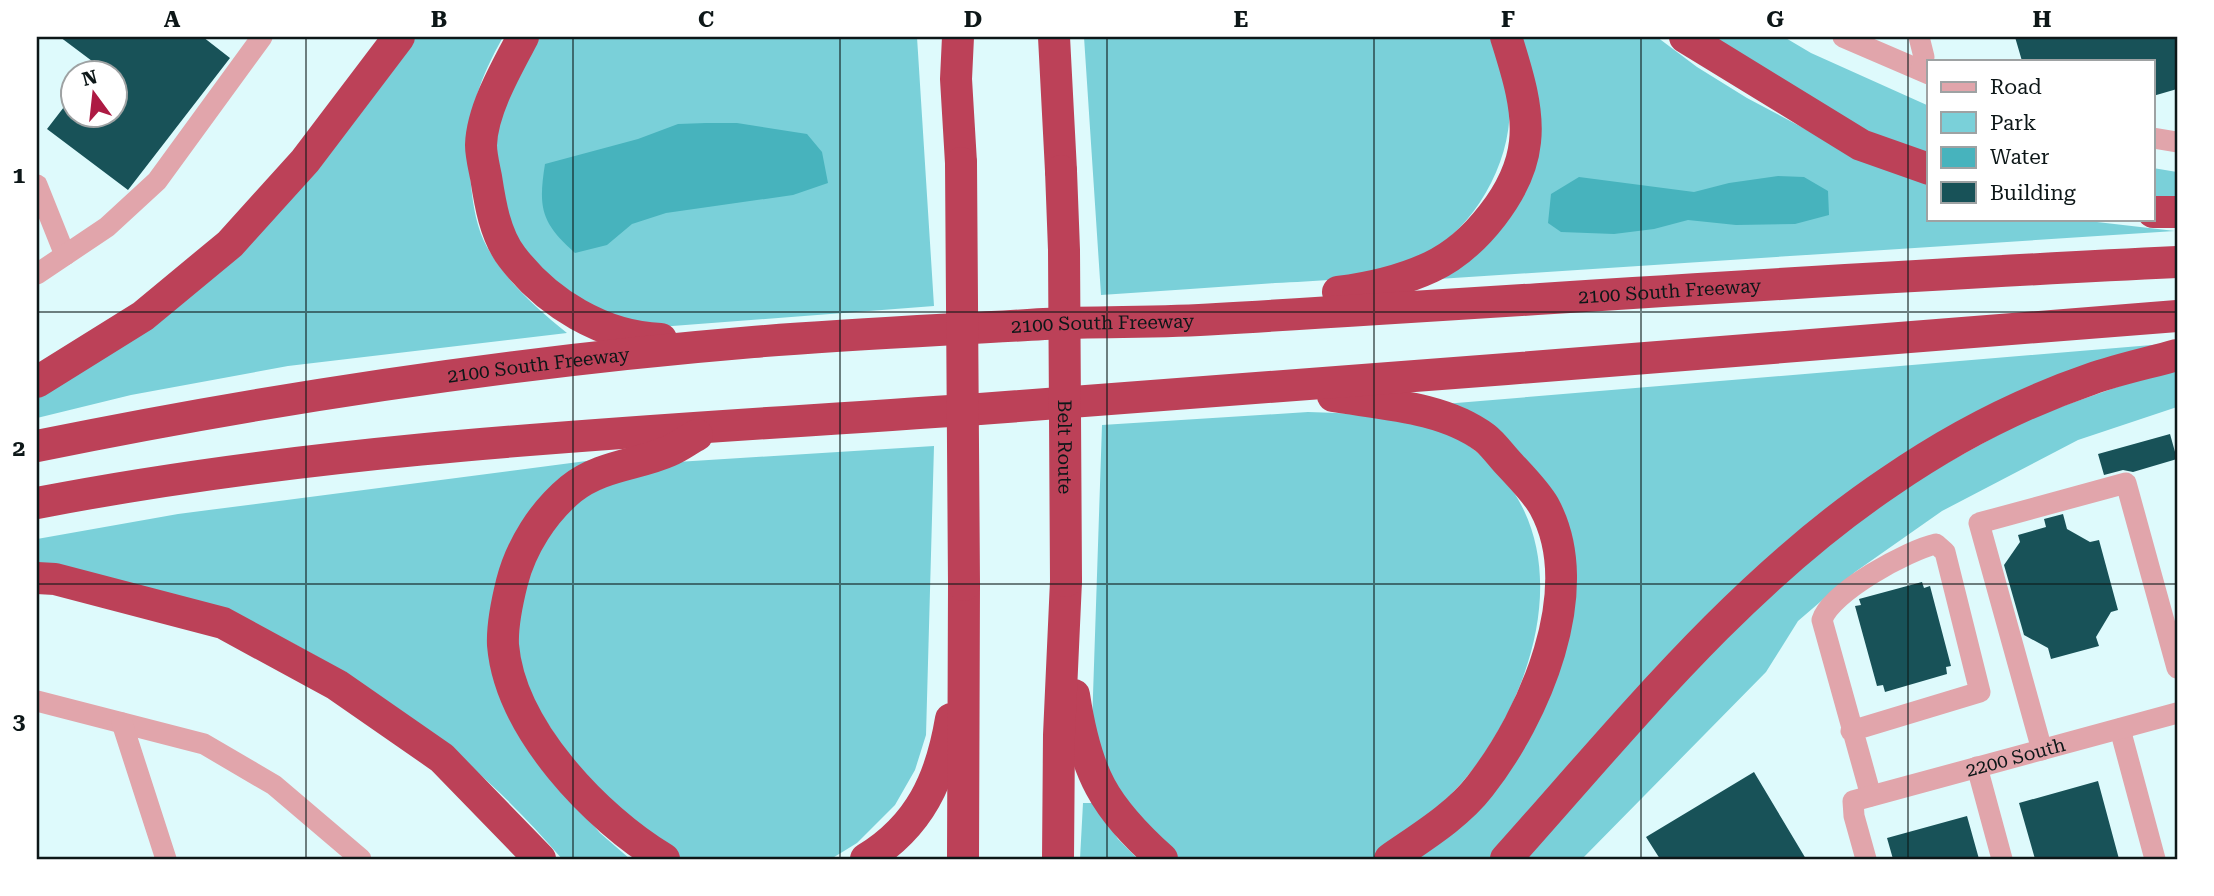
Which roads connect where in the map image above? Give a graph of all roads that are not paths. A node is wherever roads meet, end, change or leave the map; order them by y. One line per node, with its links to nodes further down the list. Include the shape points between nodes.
1 (398, 37): 28 (highway, via 305,161 230,244 143,316)
2 (523, 37): 26 (highway, via 497,83 481,144 491,211 511,256 553,299 590,322 635,338)
3 (944, 37): 13 (highway)
4 (958, 37): 13 (highway)
5 (1054, 37): 14 (highway, Belt Route)
6 (1066, 37): 14 (highway)
7 (1506, 37): 25 (highway, via 1522,100 1525,142 1517,171 1502,201 1478,230 1433,266 1373,288)
8 (1685, 37): 17 (highway, via 1861,145)
9 (1843, 37): 12 (street)
10 (1919, 37): 12 (street)
11 (254, 40): 21 (street, via 157,181 107,228)
12 (1925, 72)
13 (956, 79): 35 (highway, bridge, via 961,163)
14 (1059, 134): 34 (highway, Belt Route, bridge)
15 (2154, 138): 16 (street)
16 (2177, 142)
17 (1927, 168)
18 (37, 185): 21 (street)
19 (2154, 212): 20 (highway)
20 (2177, 212)
21 (65, 255): 23 (street)
22 (2177, 262): 25 (highway, 2100 South Freeway, via 1211,320)
23 (37, 274)
24 (2177, 316): 29 (highway)
25 (1047, 324): 26 (highway, 2100 South Freeway)
26 (757, 342): 31 (highway, 2100 South Freeway, via 368,387 237,406)
27 (2177, 355): 54 (highway, via 2090,379 1972,432 1852,508 1723,621)
28 (37, 382)
29 (1280, 387): 30 (highway); 53 (highway, via 1417,410 1485,438 1544,506 1560,550 1557,625 1514,736 1479,788 1430,832)
30 (709, 428): 32 (highway, via 345,456 175,478); 48 (highway, via 668,452 607,470 572,488 547,512 518,560 505,610 503,646 515,691 542,743 580,792 631,839)
31 (37, 446)
32 (37, 503)
33 (37, 578): 47 (highway, via 223,622 338,685 442,758)
34 (1066, 638): 51 (highway, Belt Route); 52 (highway, via 1089,767 1108,803)
35 (964, 641): 49 (highway, via 947,744 932,787 916,818); 50 (highway)
36 (2177, 668): 42 (street, via 2126,483 1979,523)
37 (37, 701): 39 (street)
38 (2177, 713): 40 (street, 2200 South)
39 (122, 723): 45 (street); 46 (street, via 204,744 274,785)
40 (2120, 729): 42 (street, 2200 South); 57 (street)
41 (1851, 731): 41 (street, via 1980,692 1945,552 1936,544 1896,560 1857,584 1825,612 1822,620); 44 (street)
42 (2042, 750): 43 (street, 2200 South)
43 (1977, 767): 44 (street, 2200 South); 56 (street)
44 (1862, 798): 55 (street, via 1854,816)
45 (166, 859)
46 (361, 859)
47 (540, 859)
48 (664, 859)
49 (866, 859)
50 (964, 859)
51 (1058, 859)
52 (1162, 859)
53 (1390, 859)
54 (1506, 859)
55 (1866, 859)
56 (2003, 859)
57 (2155, 859)

